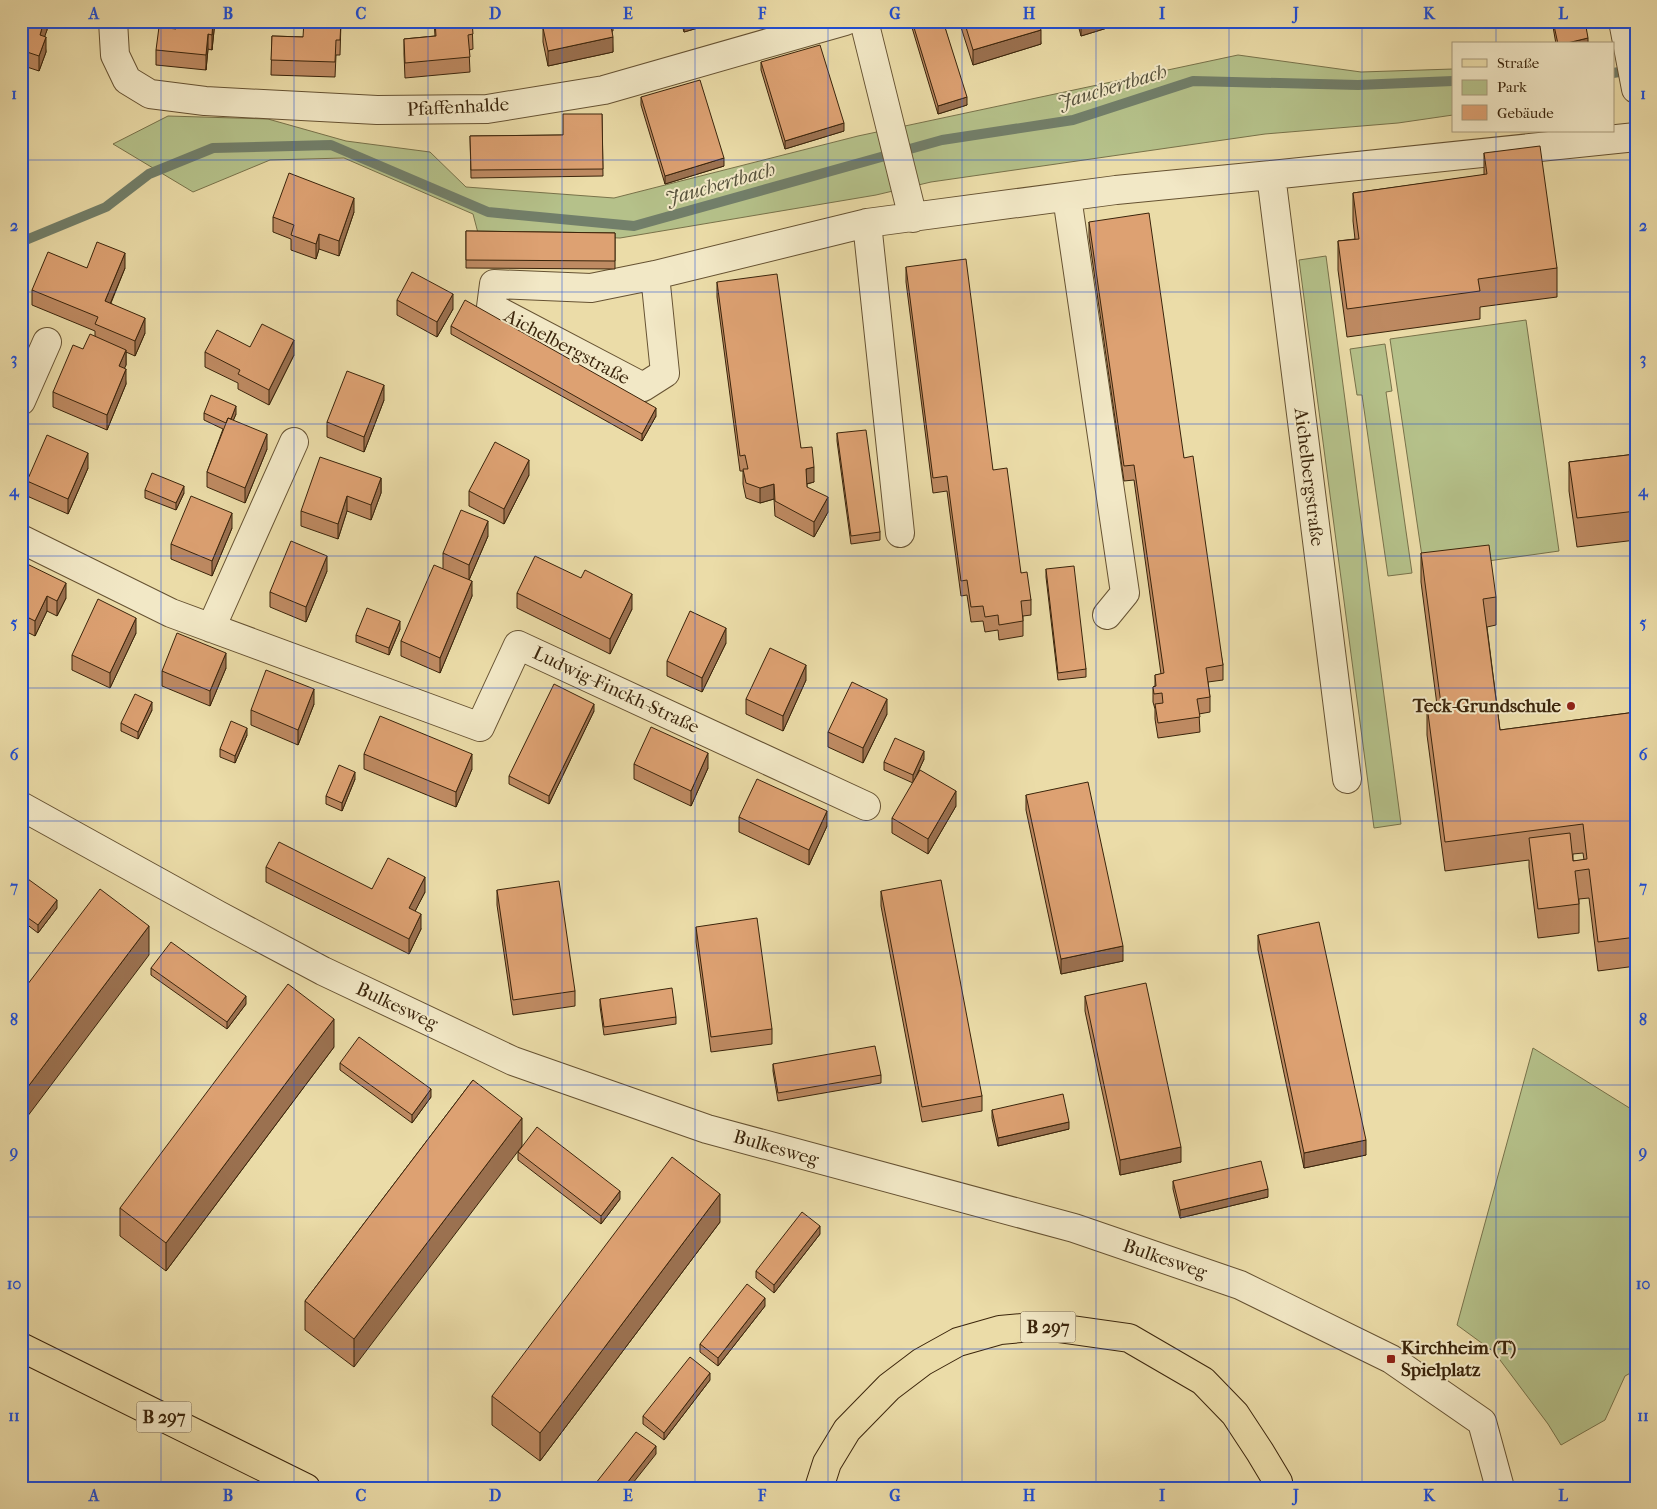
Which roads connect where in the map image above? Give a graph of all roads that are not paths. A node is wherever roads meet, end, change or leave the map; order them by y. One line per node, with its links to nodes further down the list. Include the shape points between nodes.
1 (114, 21): 3 (street, Pfaffenhalde, via 115,55 127,80 150,94 205,101 377,110 488,109 604,90)
2 (864, 21): 9 (street)
3 (833, 23)
4 (1625, 33): 5 (street)
5 (1636, 89)
6 (1636, 137): 7 (street, Aichelbergstraße)
7 (1271, 175): 8 (street, Aichelbergstraße); 19 (street, Aichelbergstraße)
8 (1067, 196): 9 (street, Aichelbergstraße); 17 (street, via 1125,593)
9 (911, 208): 10 (street, Aichelbergstraße)
10 (867, 224): 11 (street, Aichelbergstraße); 15 (street)
11 (655, 275): 11 (street, Aichelbergstraße, via 591,288 494,284 492,307 643,386 665,373)
12 (48, 342): 13 (street)
13 (21, 401)
14 (294, 442): 18 (street)
15 (900, 533)
16 (21, 538): 18 (street, Ludwig-Finckh-Straße, via 171,613)
17 (1107, 615)
18 (211, 628): 21 (street, Ludwig-Finckh-Straße, via 480,727 518,645)
19 (1347, 779)
20 (21, 806): 26 (street, Bulkesweg, via 323,971 513,1061 707,1128 1074,1228 1240,1285 1391,1359 1482,1422)
21 (866, 806)
22 (21, 1347): 23 (main road, B 297)
23 (306, 1488)
24 (819, 1488): 25 (main road, B 297, via 827,1463 847,1430 889,1388 922,1362 958,1342 1000,1330 1044,1326 1129,1338 1203,1381 1235,1414)
25 (1279, 1488)
26 (1500, 1488)

